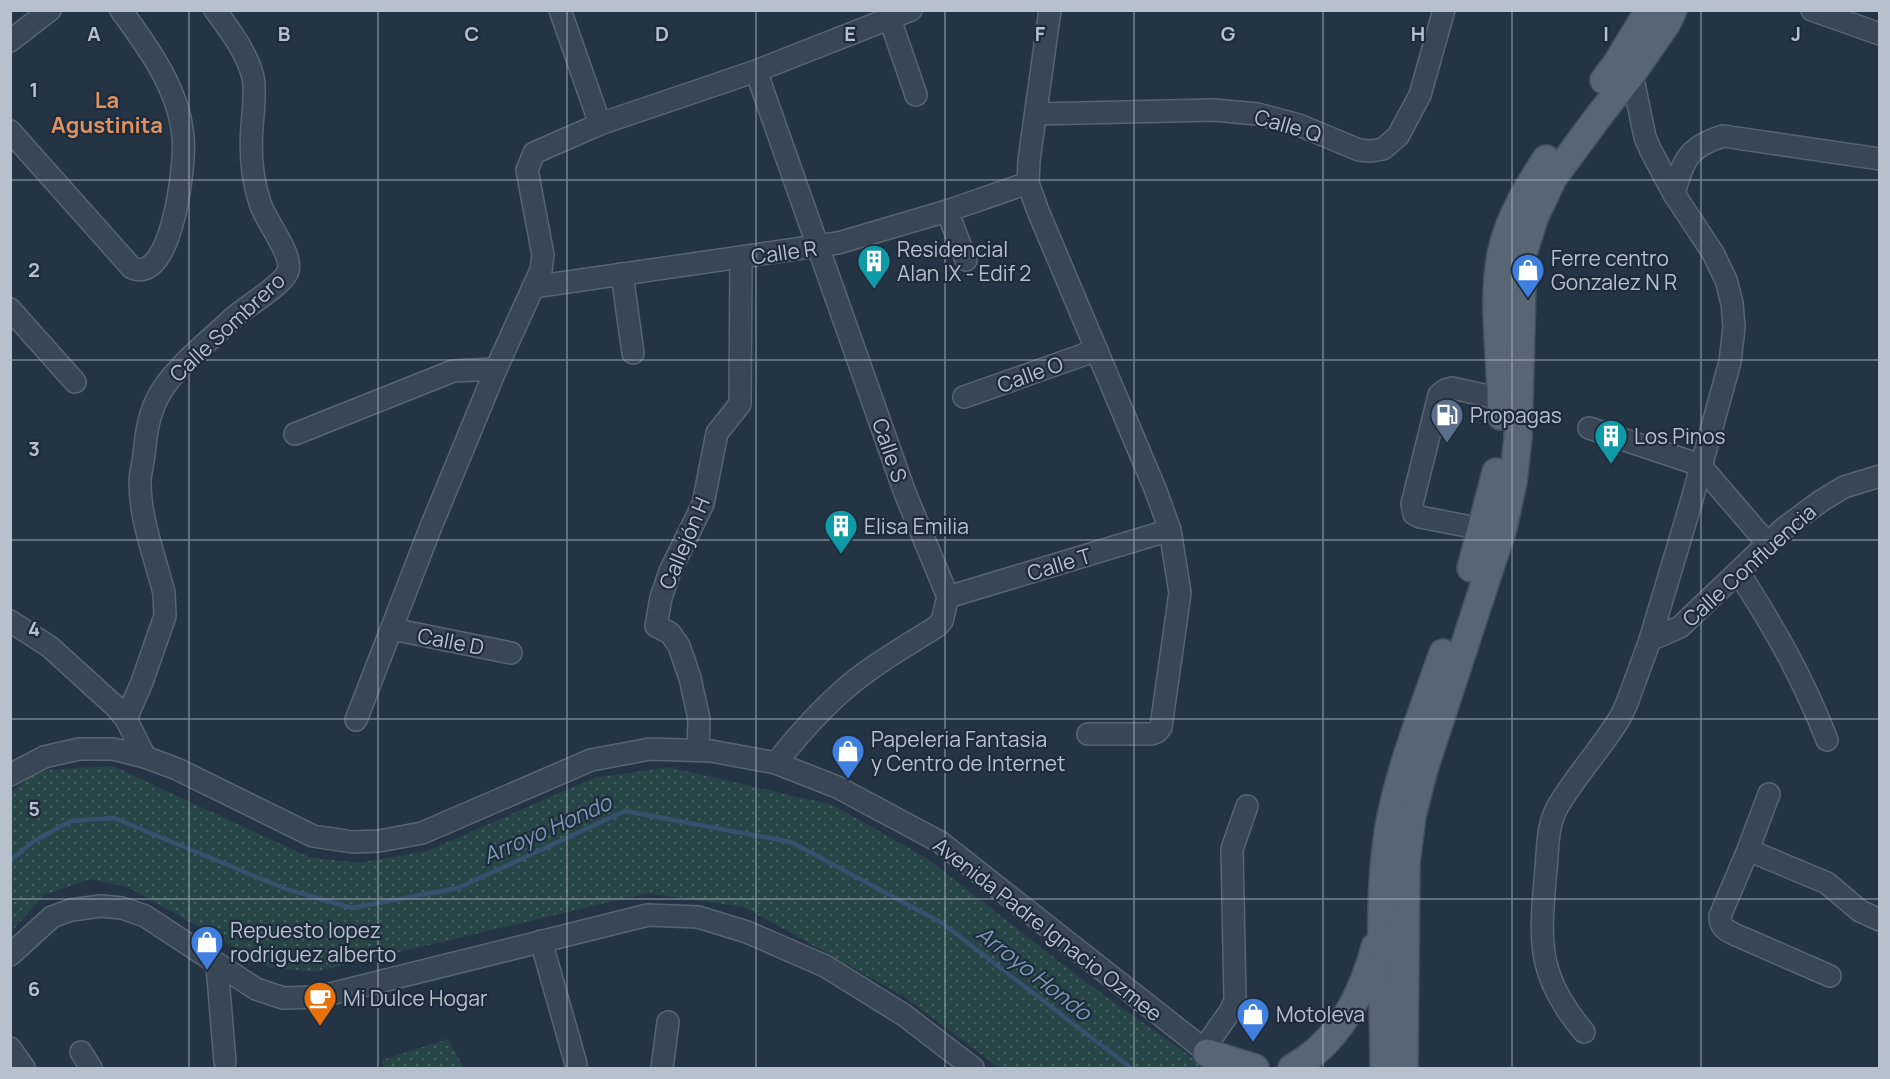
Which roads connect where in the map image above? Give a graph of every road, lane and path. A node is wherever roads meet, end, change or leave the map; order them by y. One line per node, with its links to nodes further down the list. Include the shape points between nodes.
1 (50, 10): 13 (street)
2 (121, 10): 19 (street, via 160,66 176,103 183,138 183,171 175,210 165,248 150,267 132,268)
3 (215, 10): 49 (street, Calle Sombrero, via 240,47 253,79 250,147 254,177 260,204 290,265 277,286 240,312 186,363 162,390 150,412 140,482 143,511 166,606)
4 (560, 10): 18 (street)
5 (911, 10): 11 (street)
6 (1050, 10): 17 (street)
7 (1444, 10): 17 (street, Calle Q, via 1420,95 1398,136 1383,149 1359,150 1299,124 1257,114 1214,110)
8 (1650, 10): 14 (main road)
9 (1673, 10): 14 (main road, via 1667,23)
10 (1812, 10): 12 (street)
11 (890, 19): 15 (street); 16 (street)
12 (1880, 34)
13 (10, 41)
14 (1624, 69): 22 (street, via 1645,137); 35 (main road, via 1551,150 1512,220 1502,249 1498,280); 79 (main road, via 1598,117 1553,178 1523,253 1518,438 1513,482 1503,528 1412,816 1406,863)
15 (756, 71): 18 (street); 24 (street, Calle S)
16 (916, 95)
17 (1036, 114): 21 (street)
18 (600, 124): 28 (street, via 534,153 527,170 543,255)
19 (10, 131)
20 (1880, 159): 22 (street, via 1723,136 1694,150 1681,166)
21 (1029, 183): 23 (street, Calle R); 30 (street)
22 (1674, 194): 38 (street, via 1726,280 1733,319 1731,362)
23 (947, 211): 24 (street, Calle R); 26 (street)
24 (820, 247): 25 (street, Calle R); 44 (street, Calle S, via 905,494)
25 (741, 258): 27 (street, Calle R); 53 (street, Callejón H, via 740,404 717,433 703,504 670,571 656,626 670,633 679,646 690,678 699,719)
26 (966, 260)
27 (622, 274): 28 (street, Calle R); 31 (street)
28 (532, 287): 32 (street)
29 (10, 309): 33 (street)
30 (1096, 350): 34 (street, Calle O); 41 (street)
31 (633, 353)
32 (496, 369): 37 (street, via 453,371); 46 (street)
33 (75, 382)
34 (964, 397)
35 (1502, 399): 40 (main road, via 1495,478); 40 (street, via 1452,388 1439,395 1412,504 1414,514 1420,518)
36 (1589, 428): 38 (street)
37 (295, 434)
38 (1700, 465): 42 (street); 47 (street)
39 (1880, 476): 42 (street, Calle Confluencia, via 1821,501)
40 (1482, 529): 60 (main road, via 1396,793 1384,868)
41 (1170, 530): 44 (street, Calle T); 51 (street, via 1180,593 1161,727 1152,734)
42 (1767, 543): 43 (street, Calle Confluencia)
43 (1739, 573): 47 (street, Calle Confluencia, via 1680,627); 52 (street, via 1785,647)
44 (948, 597): 55 (street, via 942,621 936,627 838,694)
45 (10, 621): 49 (street, via 51,647)
46 (392, 629): 48 (street, Calle D); 50 (street)
47 (1650, 640): 67 (street, via 1621,716 1558,806 1550,829 1542,919 1544,956 1552,985)
48 (511, 653)
49 (126, 719): 54 (street)
50 (356, 720)
51 (1088, 734)
52 (1827, 741)
53 (698, 750): 54 (street, Avenida Padre Ignacio Ozmee, via 650,749 591,760 422,833 353,842 313,836); 55 (street, Avenida Padre Ignacio Ozmee)
54 (145, 757): 56 (street, Avenida Padre Ignacio Ozmee, via 113,749 78,749 44,757)
55 (776, 763): 69 (street, Avenida Padre Ignacio Ozmee, via 837,787 940,842)
56 (10, 775)
57 (1769, 794): 59 (street)
58 (1247, 806): 69 (street, via 1232,855 1235,1000)
59 (1748, 850): 61 (street, via 1827,883 1860,912); 65 (street, via 1720,924 1725,930)
60 (1382, 916): 77 (main road, via 1364,984 1341,1025 1328,1041); 78 (main road)
61 (1880, 920)
62 (541, 941): 64 (street, via 318,997 283,998 256,989); 71 (street); 74 (street, via 648,915 698,917 747,932 825,966 904,1015)
63 (10, 955): 64 (street, via 52,917 101,906 145,916)
64 (217, 965): 70 (street)
65 (1830, 976)
66 (668, 1022): 73 (street)
67 (1584, 1032)
68 (10, 1048): 72 (street)
69 (1205, 1052): 75 (street, Avenida Padre Ignacio Ozmee); 76 (main road)
70 (225, 1062)
71 (576, 1064)
72 (24, 1068)
73 (662, 1068)
74 (974, 1068)
75 (1229, 1068)
76 (1255, 1068)
77 (1292, 1068)
78 (1384, 1068)
79 (1404, 1068)

